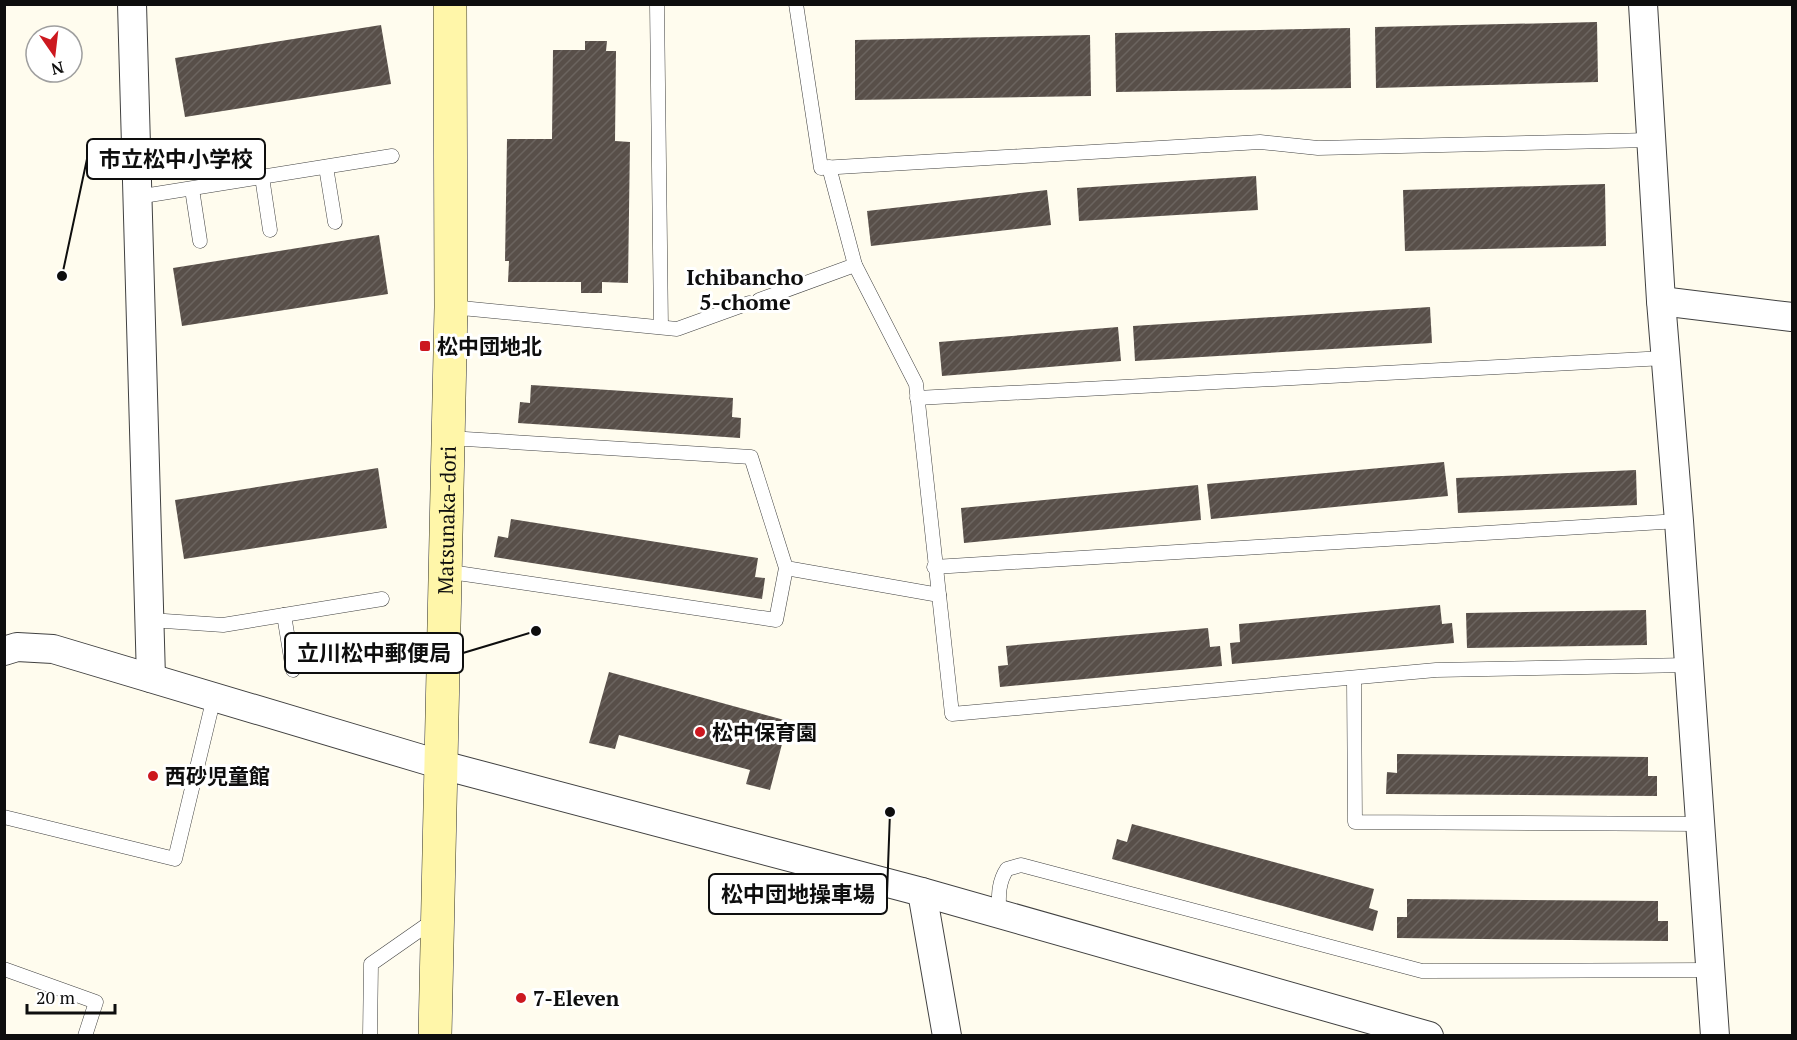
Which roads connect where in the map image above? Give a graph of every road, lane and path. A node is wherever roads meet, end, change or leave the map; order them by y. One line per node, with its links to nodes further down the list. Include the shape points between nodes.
1 (132, 4): 12 (street)
2 (450, 4): 18 (street, Matsunaka-dori)
3 (657, 4): 20 (lane)
4 (796, 4): 9 (lane, via 821,168)
5 (1643, 4): 6 (street)
6 (1650, 140): 9 (lane, via 1318,148 1260,142); 17 (street)
7 (392, 156): 8 (lane)
8 (326, 167): 10 (lane); 13 (lane)
9 (830, 167): 16 (lane)
10 (262, 177): 11 (lane); 14 (lane)
11 (192, 189): 12 (lane); 15 (lane)
12 (137, 197): 31 (street)
13 (335, 222)
14 (270, 230)
15 (200, 241)
16 (855, 265): 20 (lane, via 677,329); 22 (lane, via 916,384)
17 (1661, 301): 19 (street); 21 (street)
18 (452, 307): 20 (lane); 23 (street, Matsunaka-dori)
19 (1792, 317)
20 (660, 327)
21 (1665, 358): 22 (lane); 24 (street)
22 (917, 398): 25 (lane)
23 (447, 437): 26 (lane, via 751,457); 27 (street, Matsunaka-dori)
24 (1679, 521): 25 (lane); 33 (street)
25 (934, 567): 28 (lane)
26 (786, 568): 27 (lane, via 776,621); 28 (lane)
27 (444, 571): 38 (street, Matsunaka-dori)
28 (939, 595): 36 (lane, via 952,714)
29 (382, 599): 30 (lane)
30 (284, 615): 31 (lane, via 223,625); 34 (lane)
31 (150, 620): 35 (street)
32 (4, 651): 35 (street, via 17,647 53,649)
33 (1688, 665): 36 (lane, via 1436,670); 40 (street)
34 (292, 670)
35 (151, 678): 37 (street)
36 (1354, 679): 40 (lane, via 1355,822)
37 (214, 697): 38 (street); 39 (lane, via 175,859)
38 (442, 765): 41 (street); 43 (street, Matsunaka-dori)
39 (4, 817)
40 (1700, 824): 45 (street)
41 (922, 892): 42 (street); 49 (street)
42 (999, 915): 45 (lane, via 1003,875 1006,869 1021,865 1422,971); 50 (street)
43 (437, 927): 47 (lane, via 424,927 371,964); 48 (street, Matsunaka-dori)
44 (4, 969): 46 (lane, via 96,1002)
45 (1712, 970): 51 (street)
46 (85, 1035)
47 (370, 1035)
48 (435, 1035)
49 (947, 1035)
50 (1429, 1035)
51 (1715, 1035)

